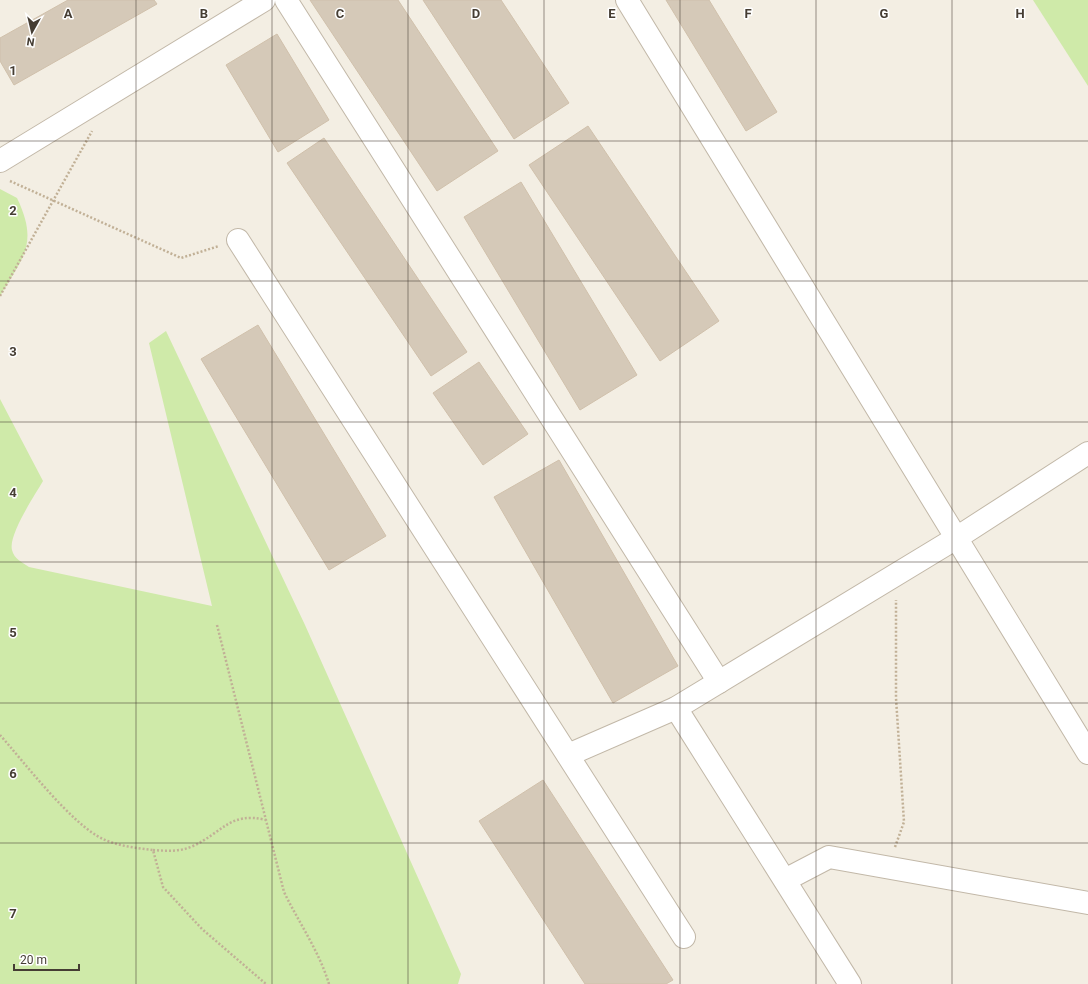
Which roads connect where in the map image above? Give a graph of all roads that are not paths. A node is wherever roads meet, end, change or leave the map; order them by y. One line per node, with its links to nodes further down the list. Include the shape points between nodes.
1 (264, 0): 4 (street)
2 (286, 0): 8 (street)
3 (627, 0): 7 (street)
4 (3, 170)
5 (238, 240): 11 (street)
6 (1088, 453): 7 (street)
7 (958, 537): 8 (street); 10 (street)
8 (719, 682): 9 (street)
9 (676, 708): 11 (street); 12 (street)
10 (1088, 752)
11 (568, 755): 14 (street)
12 (785, 880): 13 (street, via 829,857); 15 (street)
13 (1088, 904)
14 (684, 937)
15 (850, 984)

